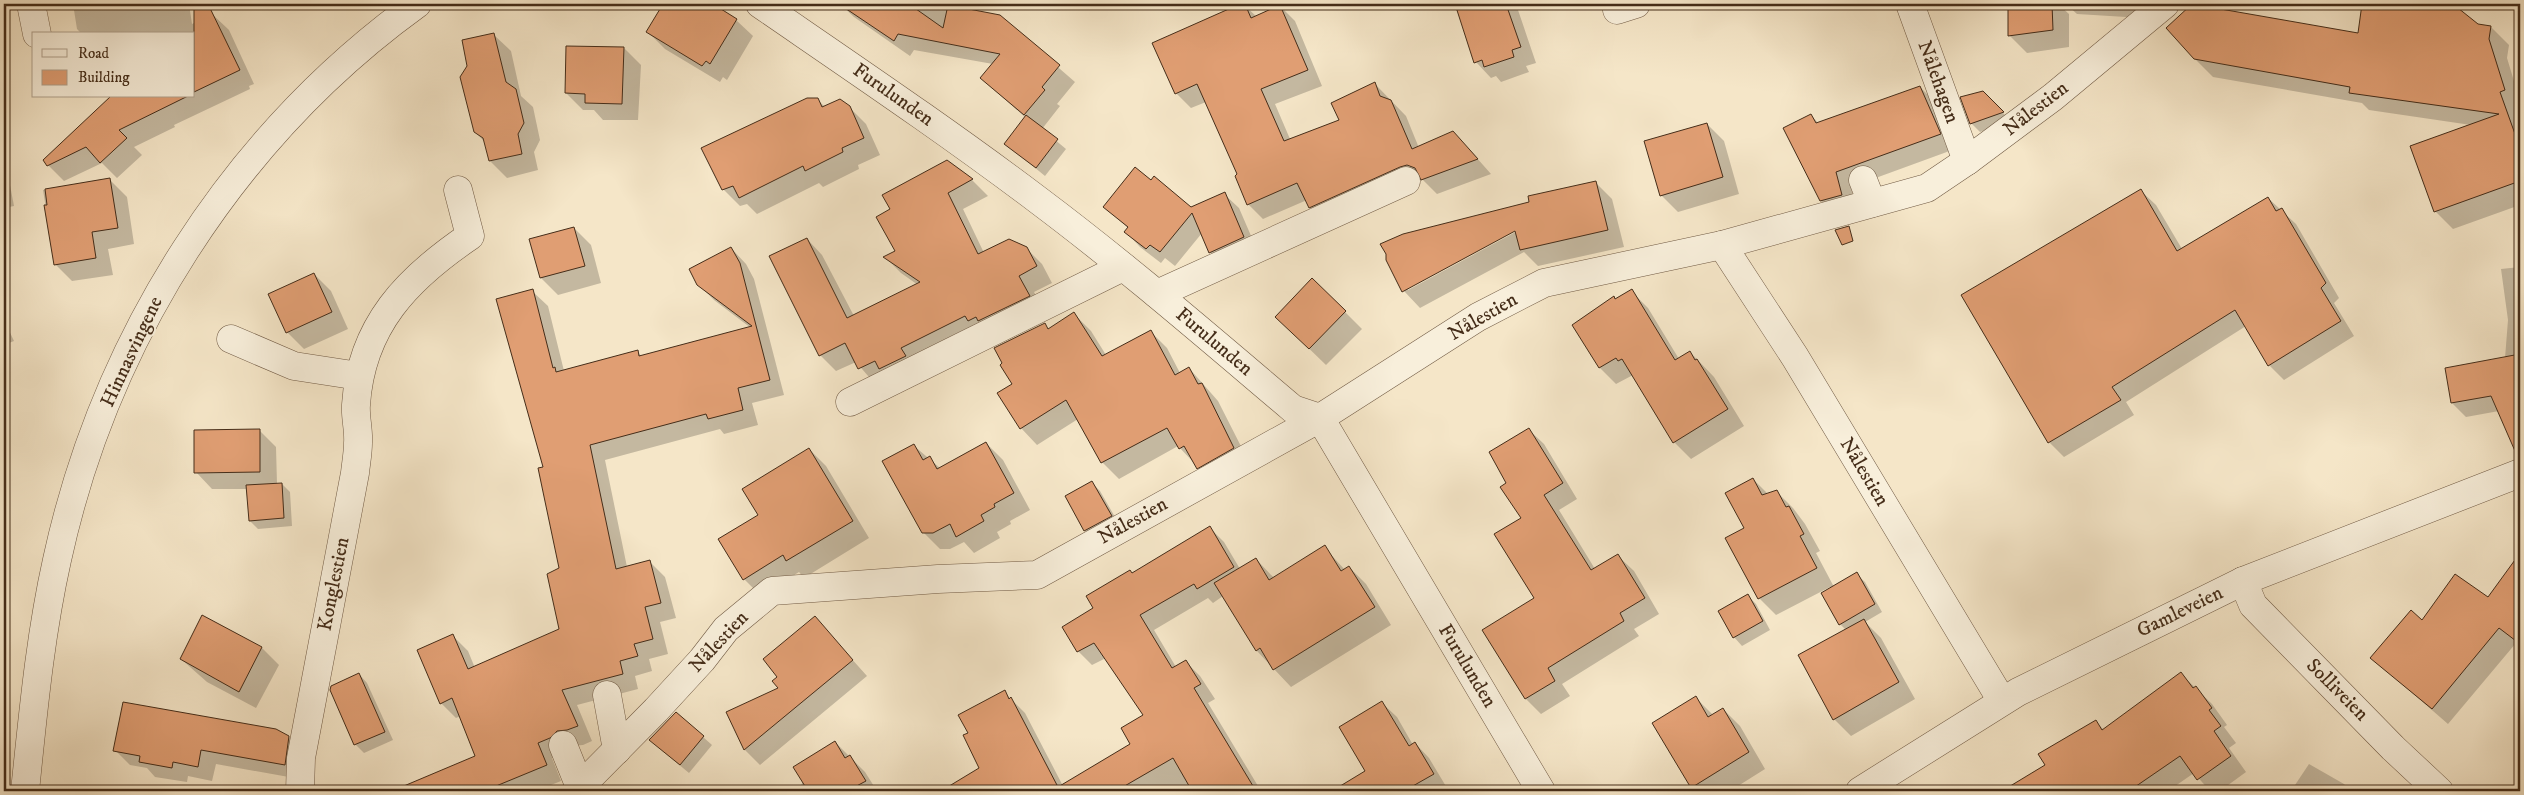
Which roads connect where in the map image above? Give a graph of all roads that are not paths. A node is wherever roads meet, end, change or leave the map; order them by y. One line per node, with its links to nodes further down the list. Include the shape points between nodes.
1 (31, 4): 6 (street)
2 (417, 4): 25 (street, Hinnasvingene, via 348,60 249,160 199,229 151,307 112,390 81,471 57,560 41,650)
3 (760, 4): 11 (street, Furulunden, via 954,138)
4 (1910, 4): 7 (street, Nålehagen)
5 (2165, 4): 7 (street, Nålestien, via 2053,97)
6 (38, 32)
7 (1967, 161): 10 (street, Nålestien, via 1926,188 1868,192)
8 (1406, 181): 12 (street)
9 (458, 190): 14 (street, Konglestien, via 470,236 434,261 399,296 378,326)
10 (1722, 245): 16 (street, Nålestien, via 1544,284 1478,317); 20 (street, Nålestien, via 1795,356)
11 (1124, 267): 12 (street, Furulunden); 15 (street)
12 (1156, 294): 16 (street, Furulunden, via 1293,409)
13 (231, 339): 14 (street, via 294,366)
14 (359, 376): 26 (street, Konglestien, via 355,406 358,442 355,473 301,758)
15 (850, 402)
16 (1320, 418): 22 (street, Nålestien, via 1037,575 772,591 726,629 702,660); 27 (street, Furulunden)
17 (2520, 473): 18 (street, Gamleveien)
18 (2243, 581): 20 (street, Gamleveien); 28 (street, Solliveien, via 2253,605)
19 (607, 695): 22 (street)
20 (2002, 702): 23 (street, Gamleveien)
21 (564, 745): 24 (street)
22 (617, 750): 24 (street, Nålestien)
23 (1877, 787)
24 (578, 789)
25 (25, 791)
26 (300, 791)
27 (1541, 791)
28 (2439, 791)

